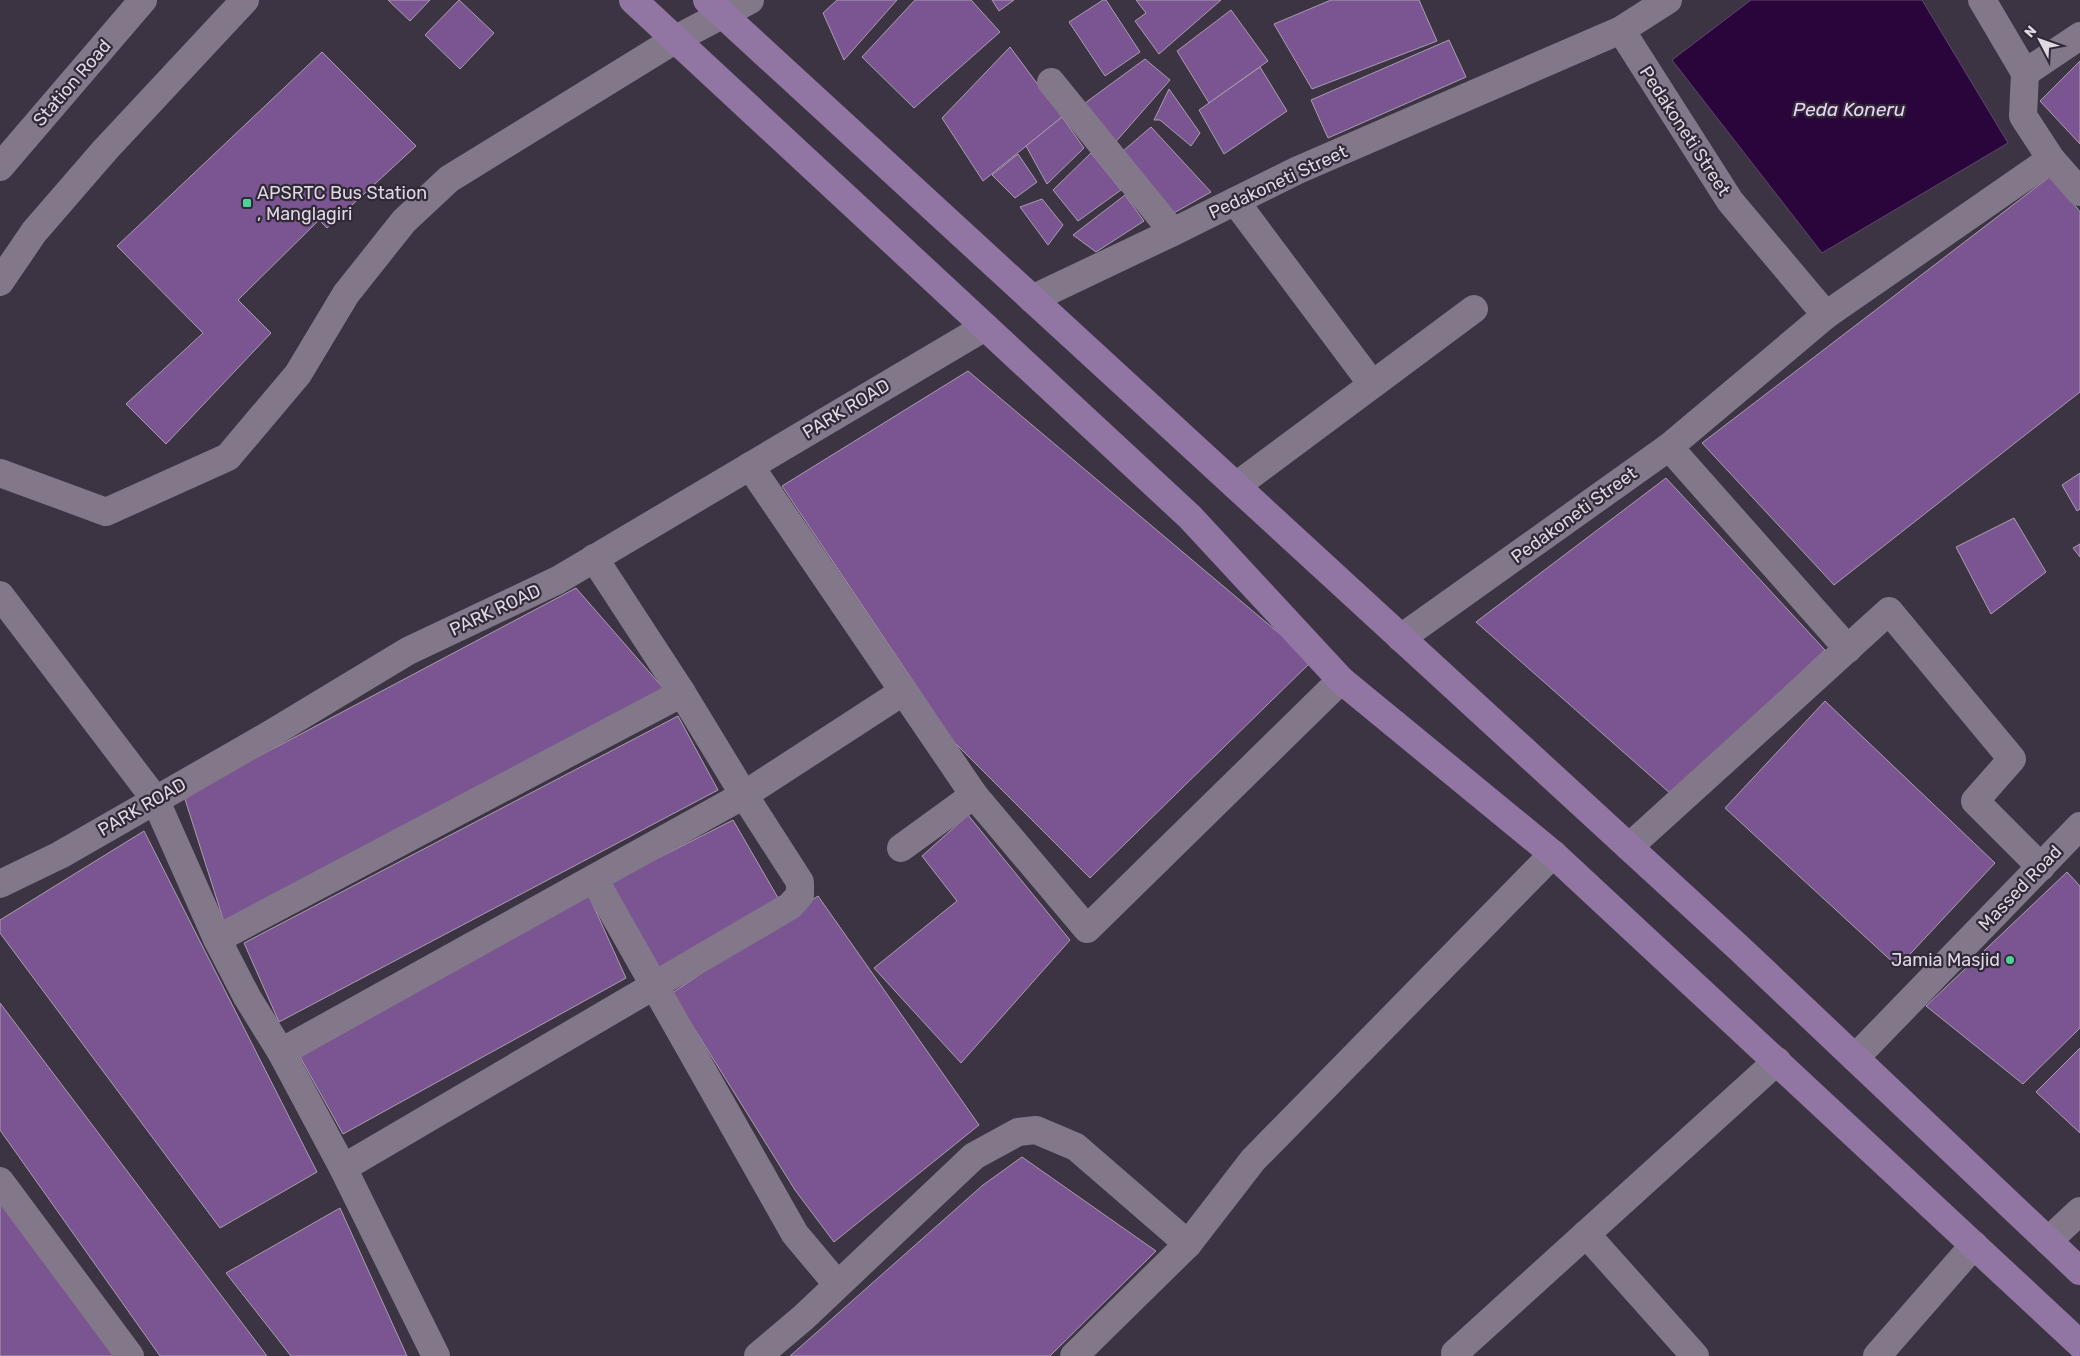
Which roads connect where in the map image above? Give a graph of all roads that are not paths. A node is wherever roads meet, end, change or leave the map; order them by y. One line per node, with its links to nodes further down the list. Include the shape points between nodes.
1 (143, 0): 14 (street, Station Road)
2 (245, 0): 18 (street, via 105,150 34,232)
3 (633, 0): 10 (main road)
4 (750, 0): 7 (street)
5 (1668, 0): 8 (street)
6 (1982, 0): 11 (street)
7 (715, 8): 10 (street); 19 (main road)
8 (1621, 30): 16 (street, Pedakoneti Street, via 1298,170); 21 (street, Pedakoneti Street, via 1730,201)
9 (2080, 36): 11 (street)
10 (676, 39): 22 (main road); 26 (street, via 449,179 404,221 346,294 298,374 228,457 106,512)
11 (2024, 73): 13 (street, via 2023,116)
12 (1051, 82): 17 (street)
13 (2051, 159): 15 (street); 21 (street)
14 (0, 167)
15 (2080, 192)
16 (1235, 201): 17 (street, Pedakoneti Street); 23 (street)
17 (1173, 232): 19 (street, Pedakoneti Street)
18 (0, 282)
19 (1032, 299): 27 (main road)
20 (1474, 309): 23 (street)
21 (1826, 315): 24 (street, Pedakoneti Street)
22 (985, 327): 25 (street, PARK ROAD); 32 (main road, via 1190,517)
23 (1372, 384): 27 (street)
24 (1669, 447): 30 (street, Pedakoneti Street); 31 (street)
25 (750, 466): 28 (street, PARK ROAD); 33 (street)
26 (0, 473)
27 (1236, 486): 30 (main road)
28 (594, 558): 34 (street); 37 (street, PARK ROAD, via 558,580 408,651)
29 (0, 596): 37 (street)
30 (1401, 638): 39 (main road)
31 (1848, 649): 39 (street); 42 (street, via 1890,611 2012,758 1975,801)
32 (1341, 680): 36 (street, via 1087,929); 41 (main road)
33 (904, 691): 35 (street); 36 (street)
34 (682, 693): 35 (street); 45 (street)
35 (744, 795): 43 (street); 46 (street, via 800,882 800,895 790,906)
36 (974, 795): 40 (street)
37 (155, 799): 44 (street, PARK ROAD, via 60,855); 45 (street)
38 (2080, 826): 42 (street, Massed Road)
39 (1629, 847): 48 (main road)
40 (901, 848)
41 (1553, 854): 49 (main road); 55 (street, via 1254,1160)
42 (2041, 867): 48 (street, Massed Road)
43 (594, 878): 46 (street); 47 (street)
44 (0, 884)
45 (217, 939): 47 (street)
46 (653, 986): 50 (street); 58 (street, via 795,1234)
47 (281, 1052): 50 (street)
48 (1855, 1058): 54 (main road)
49 (1777, 1061): 53 (street); 56 (main road)
50 (343, 1168): 62 (street)
51 (0, 1181): 61 (street)
52 (2080, 1211): 54 (street)
53 (1586, 1234): 60 (street); 65 (street)
54 (2048, 1241): 57 (main road)
55 (1188, 1244): 58 (street, via 1076,1146 1036,1130 1018,1132 974,1156); 64 (street)
56 (1974, 1245): 59 (main road); 66 (street)
57 (2080, 1271)
58 (837, 1284): 63 (street)
59 (2080, 1344)
60 (1454, 1353)
61 (130, 1356)
62 (436, 1356)
63 (758, 1356)
64 (1074, 1356)
65 (1695, 1356)
66 (1877, 1356)

